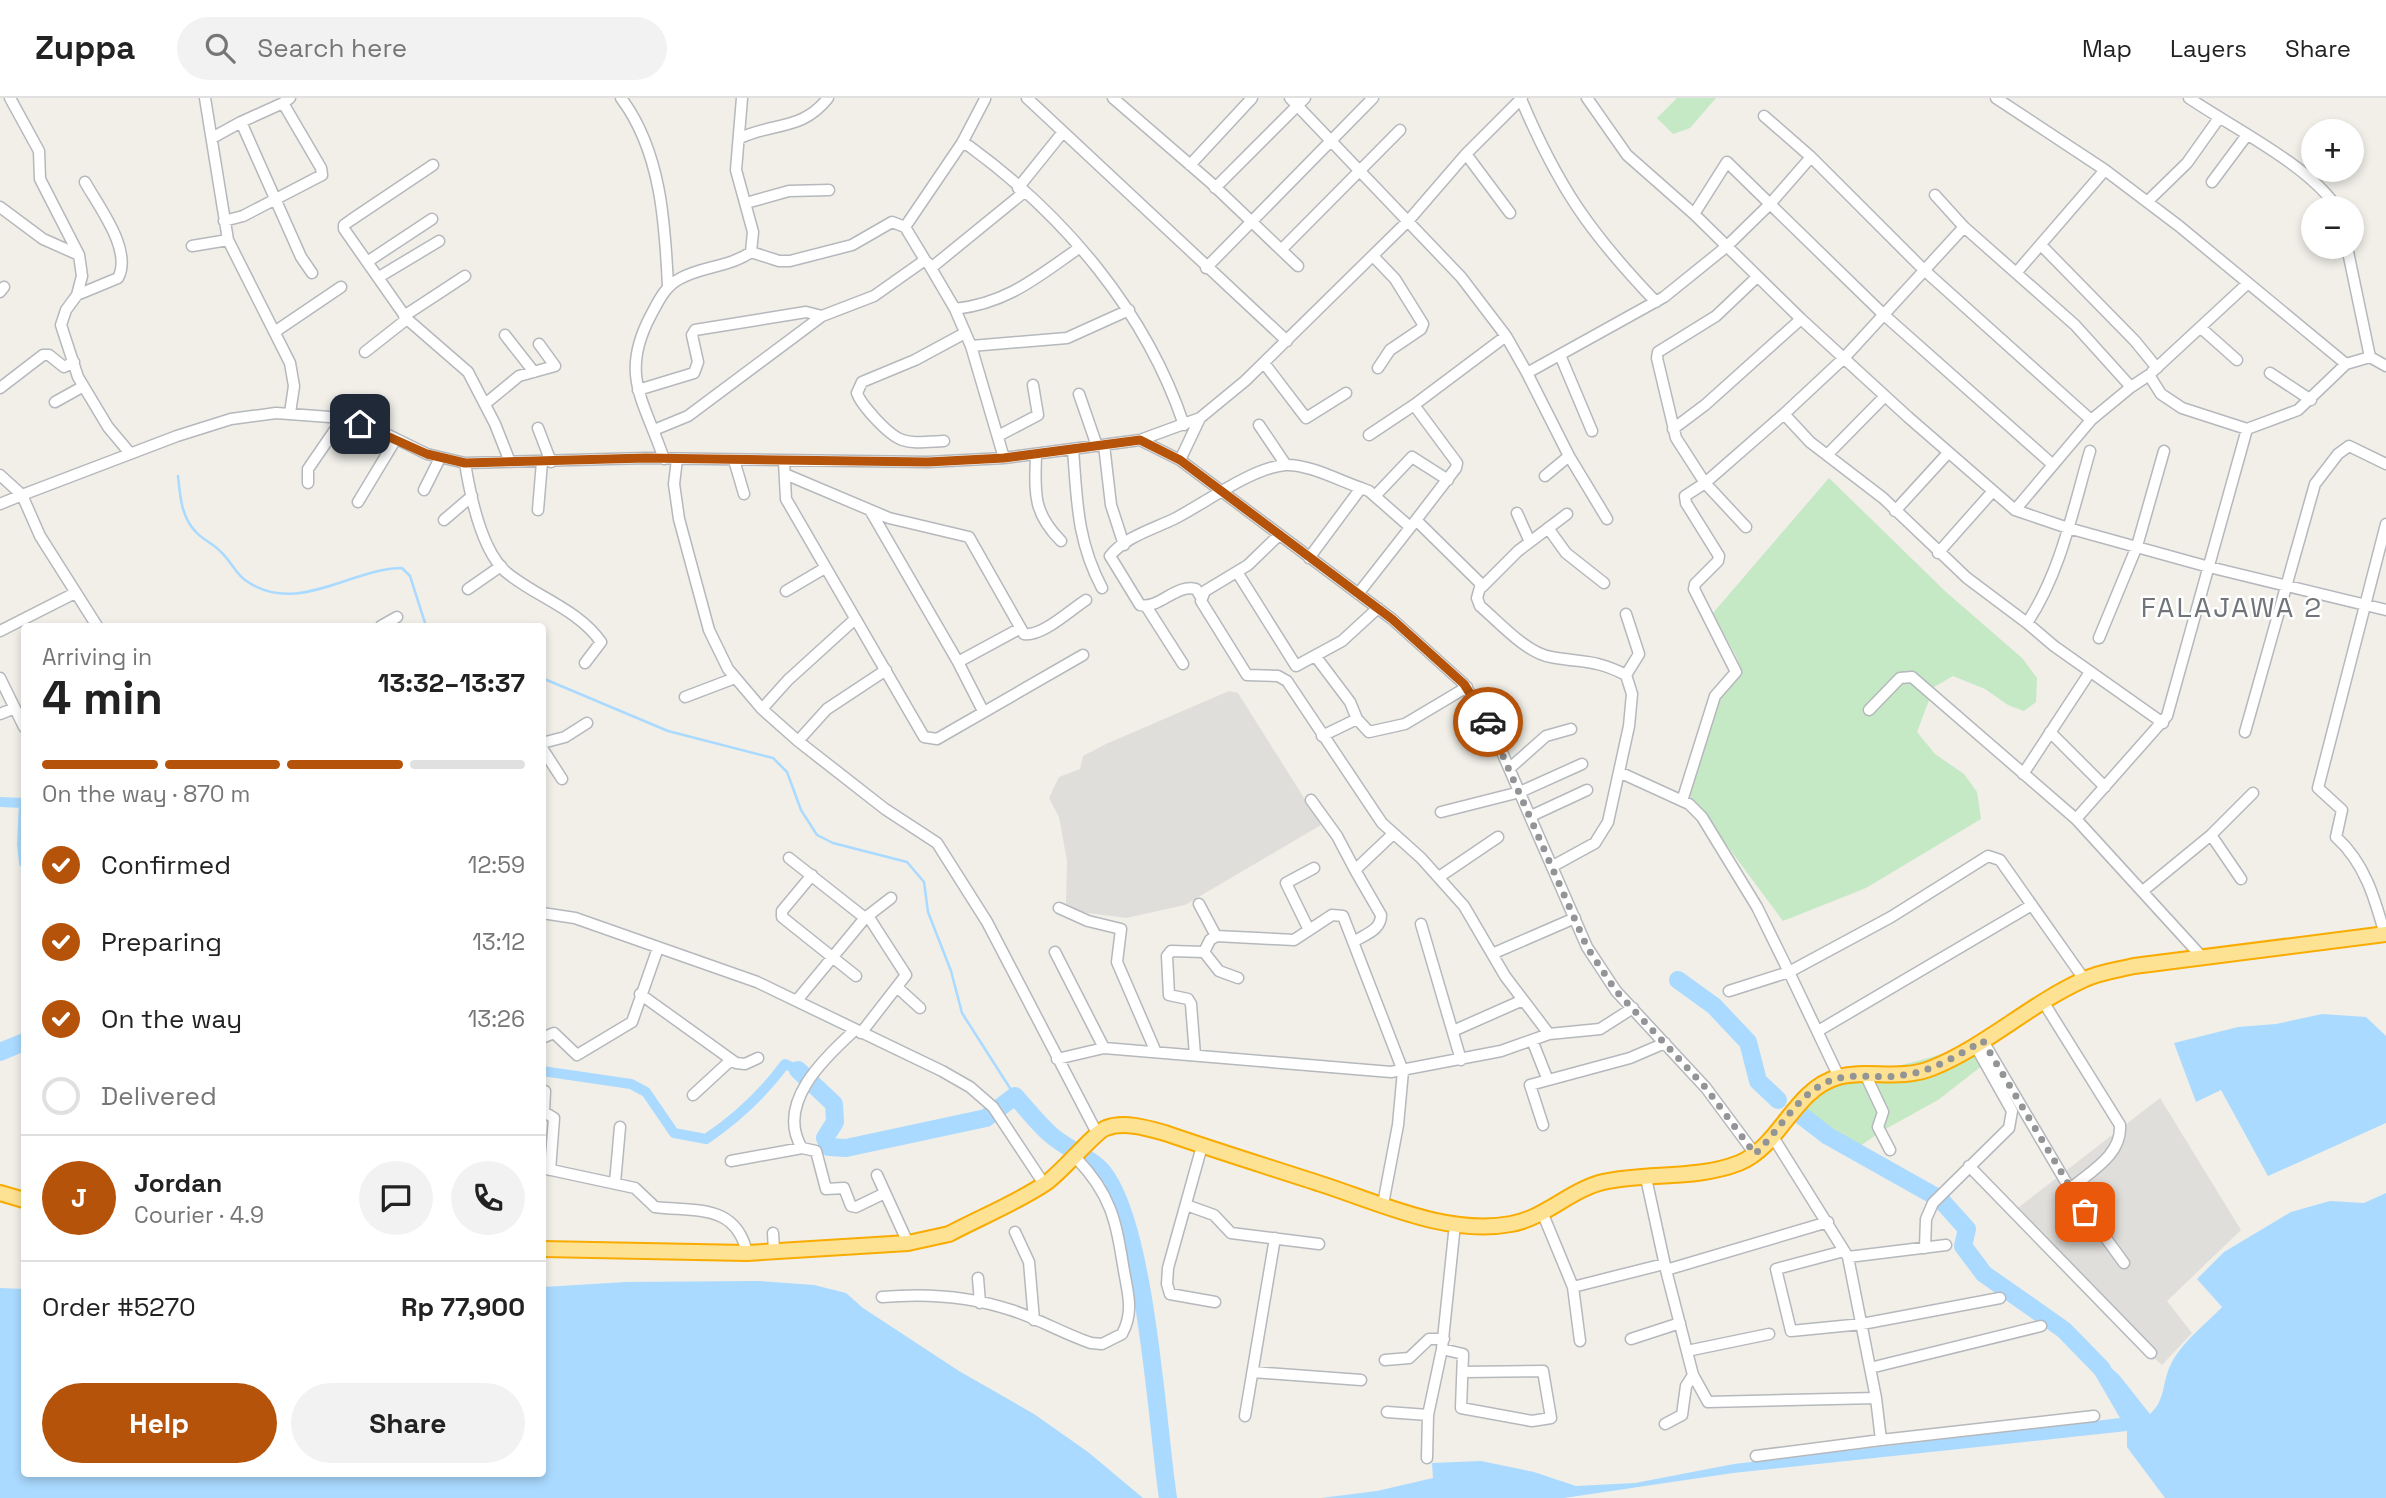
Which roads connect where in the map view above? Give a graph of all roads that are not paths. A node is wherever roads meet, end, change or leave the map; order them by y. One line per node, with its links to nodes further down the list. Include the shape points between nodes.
1 (10, 98): 61 (street, via 39,151 40,179)
2 (205, 98): 23 (street)
3 (621, 98): 75 (street, via 638,127 659,189)
4 (742, 98): 24 (street)
5 (828, 98): 24 (street, via 806,119)
6 (1027, 98): 21 (street)
7 (1113, 98): 30 (street)
8 (1252, 98): 30 (street)
9 (1373, 98): 25 (street)
10 (1522, 98): 28 (street); 78 (street, via 1542,149 1571,202 1607,250)
11 (1587, 98): 46 (street, via 1626,155)
12 (1996, 98): 31 (street)
13 (2189, 98): 18 (street)
14 (985, 100): 26 (street)
15 (1298, 100): 25 (street); 35 (street)
16 (287, 101): 19 (street); 40 (street, via 323,173)
17 (1764, 116): 27 (street)
18 (2219, 118): 22 (street); 41 (street, via 2187,163)
19 (242, 122): 23 (street); 40 (street)
20 (1401, 130): 32 (street)
21 (1063, 132): 37 (street); 67 (street)
22 (2247, 135): 34 (street); 39 (street)
23 (212, 138): 49 (street)
24 (740, 138): 42 (street, via 736,170)
25 (1331, 142): 32 (street); 50 (street)
26 (962, 143): 37 (street); 51 (street)
27 (1811, 157): 43 (street); 68 (street)
28 (1463, 158): 45 (street); 48 (street)
29 (433, 165): 64 (street, via 344,225)
30 (1189, 165): 35 (street)
31 (2105, 170): 41 (street); 56 (street)
32 (1359, 171): 48 (street); 59 (street)
33 (85, 182): 77 (street, via 114,235 121,267 118,278)
34 (2212, 182)
35 (1215, 188): 50 (street)
36 (829, 190): 42 (street, via 789,191)
37 (1021, 190): 58 (street); 65 (street)
38 (1935, 195): 52 (street)
39 (2330, 196)
40 (277, 200): 49 (street); 69 (street)
41 (2147, 202): 74 (street)
42 (746, 203): 60 (street, via 753,232)
43 (1770, 204): 46 (street, via 1727,162); 57 (street); 81 (street)
44 (0, 208): 61 (street, via 43,239)
45 (1510, 213)
46 (1694, 214): 57 (street)
47 (432, 219): 64 (street)
48 (1409, 220): 62 (street); 89 (street)
49 (224, 221): 53 (street)
50 (1252, 221): 59 (street); 67 (street)
51 (905, 227): 60 (street, via 892,222 852,245 798,260 779,261); 65 (street)
52 (1964, 227): 68 (street); 70 (street)
53 (228, 240): 55 (street); 86 (street)
54 (439, 241): 72 (street)
55 (192, 246)
56 (2042, 246): 70 (street); 103 (street, via 2135,341)
57 (1726, 247): 73 (street); 78 (street)
58 (1079, 248): 79 (street, via 991,303); 80 (street)
59 (1282, 249): 66 (street)
60 (751, 252): 75 (street)
61 (79, 255): 77 (street, via 82,276)
62 (1373, 256): 90 (street); 102 (street, via 1395,279 1423,324 1383,356)
63 (2350, 259): 95 (street)
64 (367, 262): 72 (street)
65 (928, 264): 79 (street); 82 (street, via 874,296)
66 (1298, 266)
67 (1206, 268): 90 (street)
68 (1924, 270): 81 (street); 123 (street)
69 (312, 273)
70 (2016, 274): 109 (street, via 2076,325)
71 (466, 276): 83 (street)
72 (379, 277): 83 (street)
73 (1757, 277): 84 (street); 127 (street, via 1716,316 1658,352)
74 (2247, 284): 85 (street); 100 (street)
75 (668, 286): 111 (street, via 638,340 634,356)
76 (341, 287): 86 (street)
77 (77, 295): 98 (street, via 61,325)
78 (1656, 302): 94 (street)
79 (955, 309): 87 (street)
80 (1129, 310): 92 (street, via 1067,338); 124 (street, via 1169,380)
81 (1883, 314): 96 (street); 155 (street)
82 (822, 316): 111 (street, via 806,312 695,330 698,365 694,373); 129 (street, via 688,416)
83 (406, 318): 93 (street); 117 (street, via 460,362)
84 (1801, 319): 96 (street); 127 (street)
85 (2201, 328): 97 (street); 103 (street)
86 (276, 331): 119 (street, via 294,374)
87 (965, 333): 92 (street); 135 (street, via 862,382 857,393 893,438 917,443)
88 (505, 335): 104 (street)
89 (1506, 336): 105 (street); 118 (street)
90 (1287, 341): 99 (street)
91 (540, 344): 104 (street, via 555,366)
92 (971, 346): 132 (street)
93 (365, 352)
94 (1560, 355): 105 (street); 130 (street)
95 (2370, 357): 100 (street); 101 (street)
96 (1843, 358): 114 (street); 120 (street)
97 (2237, 360)
98 (74, 362): 108 (street); 110 (street, via 64,367 43,355)
99 (1264, 363): 112 (street, via 1306,418); 122 (street)
100 (2346, 364): 115 (street)
101 (2386, 366)
102 (1378, 368)
103 (2153, 371): 109 (street); 128 (street, via 2161,394 2182,408)
104 (534, 372): 117 (street, via 510,381)
105 (1527, 373): 143 (street)
106 (2270, 373): 115 (street)
107 (1033, 385): 132 (street, via 1038,415)
108 (82, 387): 116 (street); 140 (street)
109 (2131, 387): 123 (street)
110 (0, 388)
111 (638, 390): 129 (street)
112 (1346, 393)
113 (1080, 394): 136 (street)
114 (1885, 396): 141 (street); 144 (street)
115 (2311, 400): 128 (street, via 2279,419)
116 (55, 402)
117 (485, 404): 151 (street)
118 (1414, 405): 131 (street); 161 (street, via 1457,463)
119 (290, 413): 121 (street); 140 (street, via 231,419)
120 (1784, 414): 144 (street); 162 (street)
121 (342, 418): 133 (street); 163 (street, via 309,469)
122 (1200, 418): 124 (street); 150 (street)
123 (2091, 420): 155 (street)
124 (1184, 425): 134 (street)
125 (1259, 425): 157 (street)
126 (538, 428): 152 (street)
127 (1673, 429): 162 (street)
128 (2247, 429): 195 (street)
129 (654, 430): 148 (street)
130 (1592, 431)
131 (1369, 435)
132 (998, 436): 147 (street)
133 (396, 439): 145 (street); 172 (street)
134 (1140, 440): 136 (street); 150 (street)
135 (944, 441)
136 (1101, 445): 137 (street); 190 (street, via 1111,505)
137 (1073, 449): 142 (street); 201 (street, via 1080,532)
138 (2090, 451): 186 (street)
139 (2164, 451): 191 (street)
140 (129, 452): 169 (street)
141 (1948, 453): 167 (street); 177 (street)
142 (1036, 454): 147 (street); 188 (street, via 1037,506)
143 (1569, 456): 160 (street); 180 (street)
144 (1827, 456): 177 (street, via 1845,466)
145 (440, 458): 153 (street); 165 (street)
146 (677, 458): 148 (street); 149 (street); 230 (street, via 675,501 699,597 709,630)
147 (1004, 458): 154 (street)
148 (664, 459): 152 (street)
149 (734, 460): 154 (street); 168 (street)
150 (1180, 460): 166 (street)
151 (510, 462): 152 (street); 153 (street)
152 (546, 462): 175 (street)
153 (465, 463): 170 (street)
154 (783, 463): 158 (street)
155 (2052, 464): 176 (street)
156 (2386, 464): 199 (street, via 2350,446 2330,464 2311,493)
157 (1286, 465): 164 (street); 166 (street)
158 (785, 474): 174 (street); 196 (street, via 786,499)
159 (0, 475): 169 (street)
160 (1545, 476)
161 (1448, 480): 171 (street, via 1412,457); 182 (street)
162 (1705, 482): 184 (street); 258 (street, via 1685,499 1719,558 1694,587 1736,672 1715,696)
163 (308, 483)
164 (1361, 488): 171 (street); 193 (street)
165 (424, 491)
166 (1220, 491): 187 (street); 190 (street)
167 (1993, 491): 176 (street); 192 (street)
168 (744, 494)
169 (22, 495): 173 (street); 204 (street, via 40,536)
170 (472, 496): 181 (street); 194 (street)
171 (1375, 496): 182 (street)
172 (358, 502)
173 (0, 504)
174 (870, 509): 218 (street, via 920,527 969,537); 223 (street)
175 (538, 510)
176 (2015, 510): 186 (street)
177 (1895, 511): 192 (street)
178 (1517, 513): 189 (street)
179 (1567, 514): 185 (street)
180 (1607, 519)
181 (444, 520)
182 (1413, 524): 200 (street); 205 (street)
183 (2386, 524): 208 (street)
184 (1746, 527)
185 (1548, 528): 189 (street); 198 (street, via 1566,553)
186 (2068, 528): 191 (street); 215 (street, via 2042,600)
187 (1278, 536): 193 (street); 197 (street)
188 (1060, 541)
189 (1530, 542): 200 (street)
190 (1124, 545): 209 (street, via 1111,553 1110,559 1138,604)
191 (2137, 546): 195 (street); 220 (street)
192 (1938, 553): 215 (street)
193 (1309, 558): 205 (street)
194 (501, 566): 202 (street); 224 (street, via 599,638 601,646)
195 (2209, 567): 199 (street); 241 (street)
196 (825, 568): 203 (street); 214 (street)
197 (1237, 572): 206 (street); 222 (street, via 1293,664 1300,667)
198 (1604, 583)
199 (2288, 586): 208 (street); 244 (street)
200 (1482, 587): 228 (street, via 1477,602 1534,650 1550,657 1595,661)
201 (1102, 588)
202 (468, 589)
203 (786, 591)
204 (75, 593): 216 (street); 219 (street)
205 (1358, 594): 210 (street)
206 (1201, 597): 209 (street, via 1196,589 1185,588); 245 (street, via 1242,671 1253,677 1282,677)
207 (1086, 600): 218 (street, via 1031,635)
208 (2365, 604): 211 (street); 283 (street, via 2318,788 2342,810 2336,837 2372,889)
209 (1146, 606): 225 (street)
210 (1378, 608): 222 (street, via 1342,642); 231 (street)
211 (2386, 610)
212 (1626, 614): 228 (street, via 1639,654)
213 (397, 617): 217 (street)
214 (854, 620): 226 (street); 234 (street)
215 (2027, 622): 227 (street)
216 (95, 623)
217 (386, 623)
218 (1019, 629): 223 (street)
219 (0, 631)
220 (2099, 638)
221 (1083, 655): 236 (street)
222 (1316, 657): 238 (street)
223 (958, 662): 236 (street)
224 (586, 663)
225 (1183, 664)
226 (886, 670): 236 (street, via 924,737 931,740); 246 (street, via 827,709)
227 (2090, 672): 241 (street); 243 (street)
228 (1626, 675): 251 (street, via 1632,694)
229 (0, 678): 233 (street)
230 (735, 678): 232 (street); 234 (street)
231 (1467, 687): 238 (street, via 1421,716 1388,729 1366,731); 250 (street)
232 (685, 698)
233 (15, 708): 237 (street); 239 (street)
234 (762, 709): 246 (street)
235 (1869, 710): 252 (street, via 1900,678 1912,677)
236 (983, 711)
237 (0, 713)
238 (1356, 719): 245 (street)
239 (21, 721)
240 (587, 723): 247 (street)
241 (2163, 723): 254 (street)
242 (1571, 729): 250 (street, via 1546,736)
243 (2050, 732): 252 (street); 254 (street)
244 (2245, 732)
245 (1322, 736): 263 (street)
246 (798, 741): 316 (street, via 937,843 987,922)
247 (546, 744)
248 (546, 752): 253 (street)
249 (1582, 764): 256 (street)
250 (1510, 768): 256 (street)
251 (1619, 772): 258 (street); 267 (street, via 1608,822 1595,843)
252 (2023, 774): 262 (street)
253 (562, 779)
254 (2105, 788): 262 (street)
255 (1587, 790): 261 (street)
256 (1520, 792): 260 (street); 261 (street)
257 (2253, 793): 264 (street)
258 (1674, 797): 292 (street, via 1702,817)
259 (1311, 800): 269 (street)
260 (1441, 813)
261 (1531, 816): 267 (street)
262 (2076, 819): 273 (street)
263 (1393, 834): 269 (street); 271 (street)
264 (2211, 835): 272 (street); 273 (street)
265 (1498, 837): 271 (street)
266 (789, 858): 270 (street)
267 (1553, 866): 280 (street)
268 (1314, 868): 282 (street, via 1286,883)
269 (1355, 870): 285 (street, via 1381,915 1378,927)
270 (812, 875): 279 (street); 291 (street, via 781,914)
271 (1439, 877): 289 (street, via 1464,906)
272 (2241, 879)
273 (2144, 890): 290 (street)
274 (891, 898): 279 (street)
275 (1199, 904): 284 (street)
276 (2032, 905): 292 (street, via 2000,860 1988,856 1891,917); 295 (street); 306 (street)
277 (1059, 908): 313 (street, via 1121,929 1117,962)
278 (546, 914): 286 (street, via 575,918)
279 (867, 917): 291 (street); 296 (street, via 905,971)
280 (1575, 918): 289 (street); 303 (street, via 1601,970)
281 (1422, 924): 305 (street)
282 (1309, 930): 284 (street, via 1282,942); 285 (street, via 1337,914 1343,916)
283 (2385, 934): 290 (highway)
284 (1216, 936): 288 (street)
285 (1355, 941): 319 (street)
286 (658, 948): 298 (street); 299 (street)
287 (1055, 952): 312 (street)
288 (1204, 952): 294 (street, via 1219,971); 314 (street, via 1171,951 1167,956 1169,995 1188,999 1192,1009)
289 (1492, 954): 300 (street)
290 (2202, 957): 295 (highway, via 2134,966)
291 (832, 958): 293 (street); 299 (street)
292 (1789, 972): 297 (street); 306 (street)
293 (856, 976)
294 (1238, 978)
295 (2084, 979): 301 (highway)
296 (898, 988): 302 (street); 304 (street)
297 (1729, 991)
298 (640, 994): 308 (street, via 632,1023 583,1053 573,1054 554,1033); 317 (street)
299 (798, 999): 304 (street)
300 (1523, 1000): 305 (street); 307 (street)
301 (2044, 1003): 311 (highway); 341 (street, via 2120,1125 2116,1149)
302 (920, 1008)
303 (1633, 1008): 307 (street, via 1600,1029); 310 (street)
304 (858, 1031): 330 (street, via 809,1079 792,1122); 340 (street, via 970,1087 1000,1116)
305 (1453, 1031): 318 (street)
306 (1818, 1031): 321 (street)
307 (1549, 1034): 309 (street)
308 (546, 1036)
309 (1532, 1040): 318 (street); 322 (street)
310 (1665, 1043): 322 (street, via 1630,1058); 333 (street, via 1706,1088)
311 (1979, 1043): 320 (highway, via 1931,1069 1902,1076); 335 (street, via 2012,1111 2012,1120); 341 (street)
312 (1104, 1048): 313 (street); 316 (street)
313 (1155, 1050): 314 (street)
314 (1195, 1055): 319 (street)
315 (758, 1058): 317 (street, via 745,1064)
316 (1057, 1059): 327 (street)
317 (731, 1060): 323 (street)
318 (1461, 1060): 319 (street)
319 (1403, 1071): 345 (street)
320 (1866, 1076): 321 (highway); 331 (street, via 1883,1112 1878,1127)
321 (1839, 1077): 328 (highway, via 1802,1100)
322 (1547, 1079): 325 (street, via 1529,1088)
323 (693, 1095)
324 (546, 1113): 336 (street, via 554,1121)
325 (1543, 1125)
326 (620, 1127): 339 (street)
327 (1097, 1133): 329 (highway, via 1105,1128 1140,1126); 332 (highway)
328 (1773, 1137): 333 (highway); 348 (street)
329 (1202, 1146): 345 (highway); 346 (street)
330 (802, 1148): 334 (street); 343 (street, via 816,1151 825,1189 844,1188 851,1206)
331 (1891, 1150)
332 (1081, 1153): 340 (highway); 369 (street, via 1114,1212 1131,1312 1122,1334 1102,1344)
333 (1755, 1154): 338 (highway, via 1716,1170)
334 (731, 1161)
335 (1969, 1166): 356 (street, via 1933,1203 1926,1219); 378 (street)
336 (546, 1169): 339 (street)
337 (877, 1175): 343 (street)
338 (1646, 1178): 347 (highway, via 1594,1185); 362 (street)
339 (615, 1182): 359 (street, via 635,1188 655,1207 703,1210 724,1218 742,1235)
340 (1044, 1184): 353 (highway, via 949,1234)
341 (2070, 1189): 361 (street)
342 (0, 1193): 344 (highway)
343 (885, 1193): 353 (street)
344 (21, 1199)
345 (1383, 1204): 349 (highway)
346 (1186, 1205): 352 (street, via 1214,1215 1231,1233); 367 (street, via 1168,1268 1168,1290)
347 (1542, 1212): 349 (highway, via 1513,1224); 364 (street)
348 (1828, 1222): 360 (street); 362 (street)
349 (1455, 1224): 376 (street)
350 (1015, 1232): 369 (street, via 1029,1262)
351 (774, 1233): 358 (street)
352 (1275, 1238): 354 (street); 381 (street)
353 (908, 1243): 358 (highway)
354 (1319, 1244)
355 (1946, 1245): 356 (street)
356 (1925, 1248): 360 (street)
357 (546, 1249): 359 (highway)
358 (774, 1251): 359 (highway)
359 (747, 1253)
360 (1846, 1254): 371 (street); 371 (street, via 1776,1269 1788,1329 1796,1333)
361 (2124, 1263)
362 (1665, 1267): 364 (street); 370 (street)
363 (978, 1278): 368 (street)
364 (1573, 1287): 375 (street)
365 (882, 1297): 368 (street, via 924,1294)
366 (2000, 1298): 371 (street)
367 (1215, 1302)
368 (980, 1303): 369 (street)
369 (1034, 1320)
370 (1680, 1324): 374 (street); 377 (street)
371 (1862, 1324): 380 (street)
372 (2041, 1326): 380 (street)
373 (1769, 1334): 377 (street)
374 (1631, 1339)
375 (1580, 1341)
376 (1443, 1344): 379 (street, via 1429,1339 1409,1358); 382 (street, via 1462,1354); 387 (street)
377 (1687, 1351): 383 (street)
378 (2151, 1353)
379 (1385, 1360)
380 (1870, 1368): 385 (street)
381 (1253, 1372): 384 (street); 388 (street)
382 (1462, 1372): 382 (street, via 1461,1408 1532,1421 1551,1418 1543,1371)
383 (1693, 1375): 385 (street, via 1707,1402); 390 (street, via 1686,1386 1682,1415)
384 (1361, 1380)
385 (1876, 1398): 391 (street)
386 (1387, 1412): 387 (street)
387 (1429, 1415): 393 (street)
388 (1245, 1416)
389 (2094, 1416): 391 (street)
390 (1665, 1424)
391 (1881, 1440): 392 (street)
392 (1756, 1456)
393 (1427, 1458)

